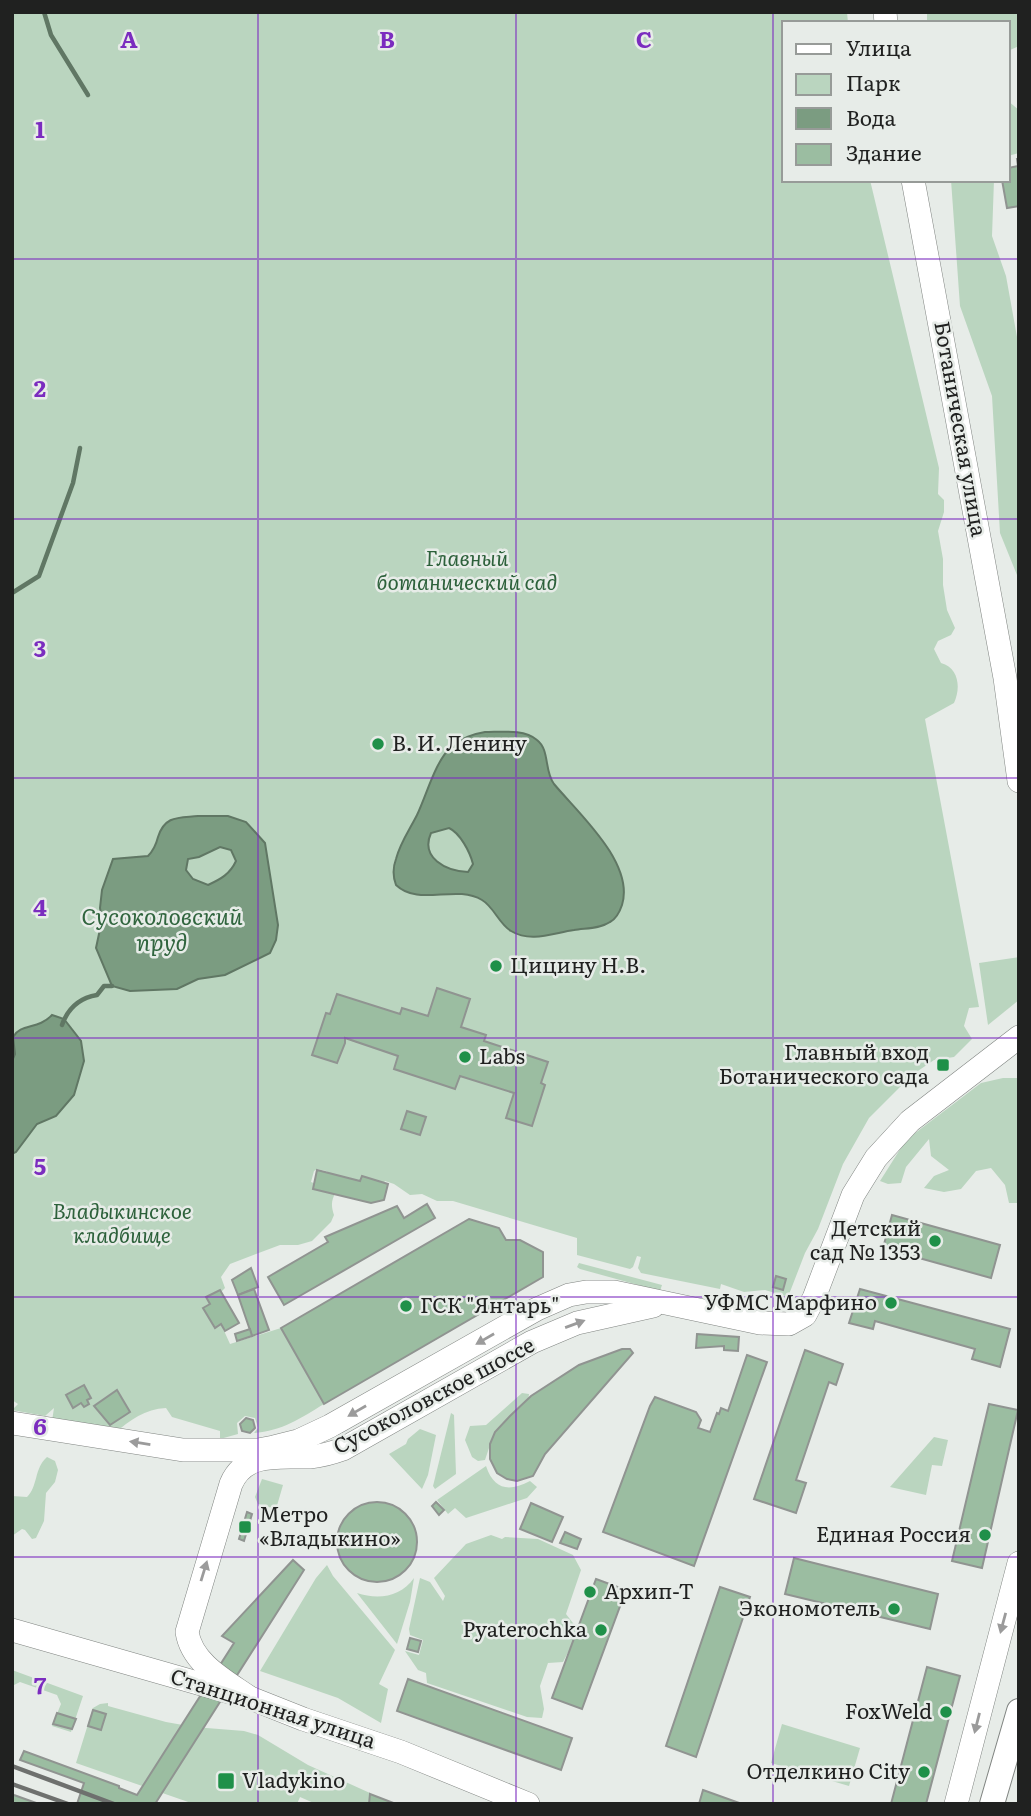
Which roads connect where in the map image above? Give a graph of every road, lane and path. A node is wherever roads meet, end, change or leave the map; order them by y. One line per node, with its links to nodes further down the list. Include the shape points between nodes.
1 (913, 182): 2 (street, Ботаническая улица)
2 (1004, 678): 3 (street, Ботаническая улица); 4 (street, Ботаническая улица)
3 (1019, 701)
4 (1019, 781)
5 (1019, 1037): 6 (street, Сусоколовское шоссе, via 910,1121 876,1158 853,1195 805,1315 778,1325)
6 (663, 1304): 8 (street, Сусоколовское шоссе, one-way to 8, via 614,1292 569,1295 537,1308); 9 (street, Сусоколовское шоссе, one-way to 6, via 532,1342 577,1323)
7 (12, 1423): 10 (street, Сусоколовское шоссе, one-way to 7)
8 (330, 1426): 9 (street, via 326,1440 336,1450); 10 (street, Сусоколовское шоссе, via 274,1447)
9 (343, 1449): 11 (street, Сусоколовское шоссе, via 252,1462 237,1471)
10 (208, 1450): 11 (street, via 225,1458)
11 (231, 1484): 15 (street, Сусоколовское шоссе, one-way to 11, via 202,1661 188,1642 188,1623)
12 (1019, 1563): 13 (street)
13 (1015, 1583): 18 (street, one-way to 18)
14 (12, 1630): 15 (street, Станционная улица)
15 (250, 1698): 17 (street, Станционная улица)
16 (1019, 1711): 19 (main road)
17 (528, 1804)
18 (956, 1804)
19 (992, 1804)

